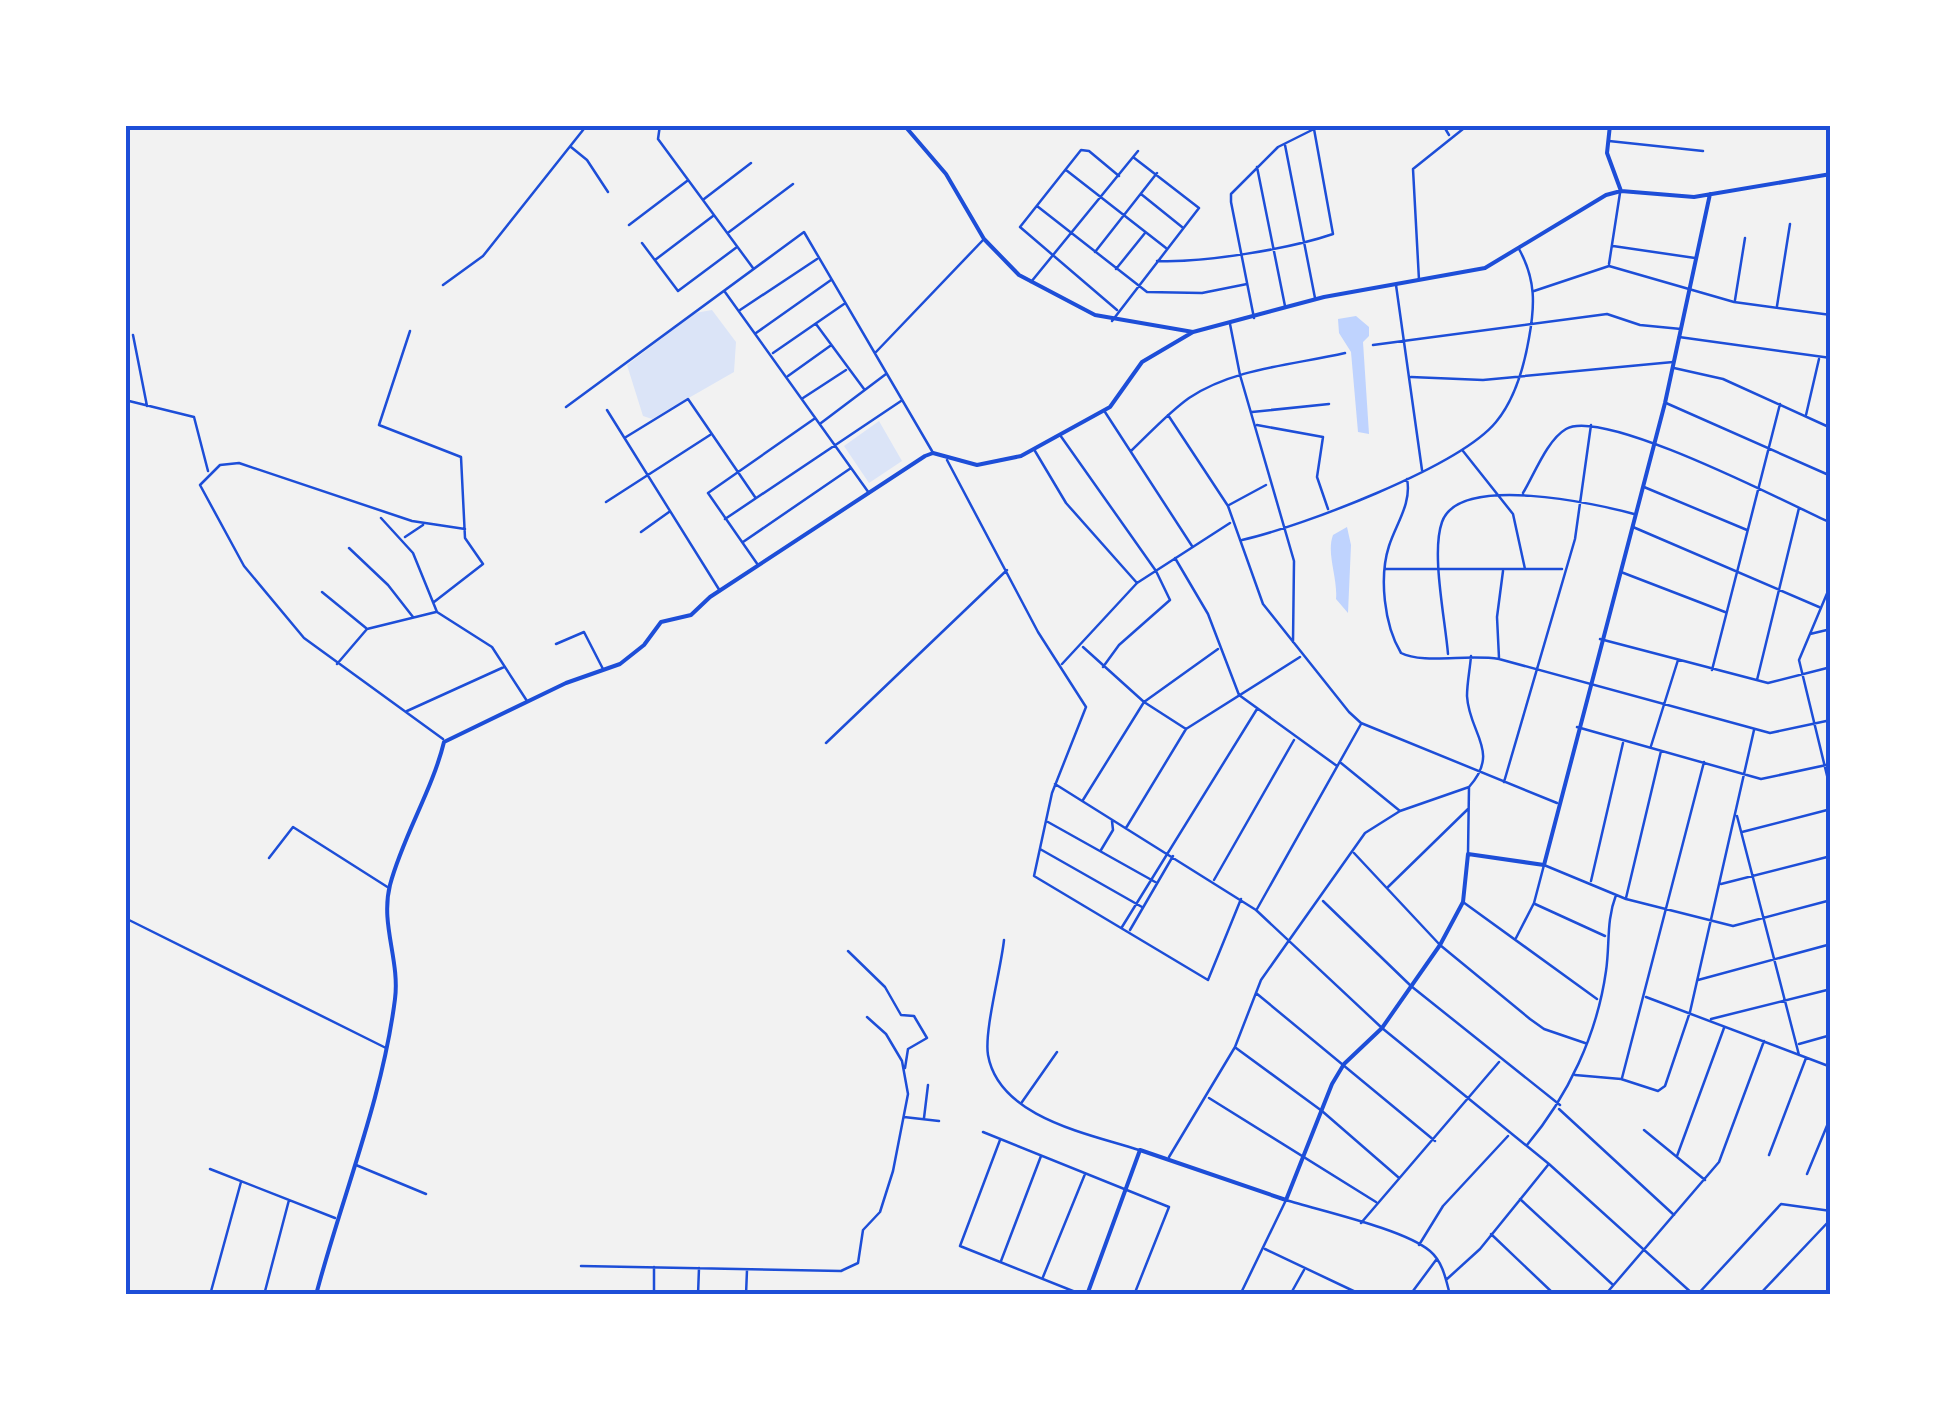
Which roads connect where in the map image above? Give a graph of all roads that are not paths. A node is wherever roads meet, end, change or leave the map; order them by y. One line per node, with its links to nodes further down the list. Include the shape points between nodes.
1 (587, 125): 10 (street)
2 (660, 125): 20 (street, via 658,139)
3 (904, 125): 38 (street, via 946,174)
4 (1443, 125): 7 (street)
5 (1468, 125): 7 (street)
6 (1610, 125): 8 (street)
7 (1450, 137): 57 (street, via 1412,173)
8 (1608, 140): 11 (street); 22 (street)
9 (1284, 142): 15 (street); 39 (street); 39 (street, via 1314,129 1335,232)
10 (570, 146): 23 (street); 59 (street, via 483,256)
11 (1703, 150)
12 (1138, 151): 13 (street)
13 (1133, 158): 17 (street); 19 (street)
14 (751, 163): 27 (street)
15 (1256, 166): 41 (street); 46 (street, via 1230,196)
16 (1065, 169): 19 (street, via 1082,150); 26 (street); 28 (street)
17 (1157, 173): 24 (street); 33 (street, via 1198,205)
18 (1831, 174): 25 (street)
19 (1119, 176): 26 (street)
20 (688, 180): 27 (street); 32 (street)
21 (793, 184): 34 (street)
22 (1621, 191): 25 (street, via 1676,198); 42 (street); 45 (street, via 1582,205)
23 (608, 192)
24 (1142, 194): 30 (street); 33 (street)
25 (1710, 194): 50 (street)
26 (1101, 198): 30 (street); 36 (street)
27 (703, 200): 29 (street)
28 (1036, 206): 36 (street); 48 (street, via 1021,222 1022,232)
29 (714, 215): 34 (street); 51 (street)
30 (1124, 216): 35 (street); 47 (street)
31 (1790, 224): 70 (street)
32 (629, 225)
33 (1183, 228): 44 (street)
34 (728, 233): 43 (street)
35 (1146, 233): 44 (street); 55 (street)
36 (1072, 235): 47 (street); 48 (street)
37 (1745, 238): 67 (street)
38 (984, 239): 58 (street); 89 (street)
39 (1306, 240): 41 (street); 66 (street)
40 (642, 244): 51 (street)
41 (1273, 246): 46 (street); 69 (street)
42 (1613, 246): 50 (street); 53 (street)
43 (738, 247): 51 (street, via 682,290); 54 (street)
44 (1167, 249): 52 (street)
45 (1520, 249): 57 (street, via 1485,268); 64 (street)
46 (1242, 252): 52 (street, via 1190,263); 60 (street)
47 (1094, 253): 55 (street)
48 (1054, 256): 58 (street); 71 (street)
49 (819, 258): 54 (street, via 804,232); 56 (street); 72 (street)
50 (1697, 258): 65 (street)
51 (654, 261)
52 (1157, 261): 62 (street)
53 (1609, 266): 64 (street); 65 (street)
54 (754, 270): 63 (street)
55 (1115, 270): 62 (street)
56 (832, 280): 68 (street); 82 (street)
57 (1418, 280): 61 (street)
58 (1030, 283): 75 (street)
59 (443, 284)
60 (1248, 284): 62 (street, via 1184,295); 74 (street)
61 (1396, 284): 66 (street); 85 (street)
62 (1136, 288): 71 (street)
63 (724, 291): 72 (street); 108 (street)
64 (1534, 291): 76 (street)
65 (1690, 292): 67 (street); 79 (street)
66 (1316, 300): 69 (street)
67 (1734, 302): 70 (street)
68 (846, 303): 77 (street); 89 (street)
69 (1285, 307): 74 (street)
70 (1777, 308): 73 (street)
71 (1117, 310): 75 (street)
72 (739, 311): 82 (street)
73 (1831, 316)
74 (1254, 318): 78 (street)
75 (1112, 321): 81 (street)
76 (1532, 323): 79 (street, via 1611,314); 85 (street); 99 (street)
77 (816, 324): 86 (street); 90 (street)
78 (1230, 324): 81 (street); 96 (street)
79 (1681, 329): 84 (street)
80 (410, 330): 157 (street, via 379,425 460,456)
81 (1193, 332): 110 (street, via 1142,362)
82 (755, 333): 90 (street)
83 (133, 335): 107 (street)
84 (1679, 337): 91 (street); 93 (street)
85 (1404, 339): 87 (street); 98 (street)
86 (831, 345): 94 (street); 97 (street)
87 (1373, 345)
88 (1344, 353): 96 (street)
89 (875, 354): 95 (street)
90 (770, 355): 97 (street)
91 (1820, 357): 92 (street); 113 (street)
92 (1831, 358)
93 (1673, 365): 99 (street); 104 (street); 106 (street)
94 (848, 368): 100 (street); 101 (street)
95 (887, 374): 100 (street); 103 (street)
96 (1240, 375): 111 (street); 112 (street)
97 (786, 377): 101 (street)
98 (1411, 377): 99 (street); 132 (street)
99 (1520, 378): 127 (street, via 1496,422)
100 (865, 390): 115 (street)
101 (802, 399): 114 (street)
102 (125, 400): 107 (street)
103 (902, 400): 123 (street); 128 (street)
104 (1665, 402): 122 (street); 124 (street)
105 (1329, 404): 111 (street)
106 (1780, 404): 113 (street); 124 (street)
107 (147, 407): 133 (street, via 194,417)
108 (566, 407)
109 (607, 410): 121 (street)
110 (1105, 410): 120 (street); 126 (street)
111 (1250, 412): 116 (street)
112 (1168, 415): 126 (street); 146 (street)
113 (1806, 416): 118 (street)
114 (816, 418): 115 (street); 131 (street)
115 (820, 424): 123 (street)
116 (1254, 425): 137 (street); 148 (street, via 1322,437 1317,484)
117 (1591, 425): 122 (street, via 1626,430); 141 (street, via 1560,434); 145 (street)
118 (1831, 428)
119 (712, 434): 121 (street, via 688,399); 131 (street); 134 (street)
120 (1059, 434): 125 (street); 173 (street)
121 (625, 438): 134 (street)
122 (1654, 444): 138 (street); 139 (street)
123 (835, 446): 130 (street); 143 (street)
124 (1768, 447): 135 (street); 139 (street)
125 (1035, 450): 129 (street, via 991,465); 177 (street, via 1066,502)
126 (1131, 450): 164 (street)
127 (1462, 450): 132 (street); 142 (street)
128 (932, 452): 129 (street); 140 (street)
129 (947, 460): 168 (street)
130 (851, 468): 140 (street); 163 (street)
131 (738, 472): 143 (street); 152 (street, via 708,493)
132 (1422, 472): 136 (street)
133 (209, 473): 155 (street, via 239,464); 200 (street, via 202,492 244,566 304,638)
134 (649, 475): 144 (street); 149 (street)
135 (1831, 476)
136 (1407, 479): 148 (street); 169 (street, via 1406,505)
137 (1269, 483): 146 (street); 158 (street)
138 (1643, 486): 150 (street); 159 (street)
139 (1758, 490): 147 (street); 159 (street)
140 (869, 493): 167 (street)
141 (1523, 493): 142 (street); 145 (street)
142 (1503, 496): 170 (street, via 1522,541); 175 (street, via 1444,516)
143 (756, 498): 152 (street)
144 (606, 502)
145 (1583, 503): 150 (street); 171 (street)
146 (1228, 506): 153 (street)
147 (1799, 508): 154 (street); 179 (street)
148 (1328, 510): 158 (street)
149 (671, 511): 160 (street); 180 (street)
150 (1635, 515): 156 (street)
151 (381, 518): 161 (street)
152 (725, 518): 163 (street)
153 (1232, 521): 162 (street); 164 (street)
154 (1831, 523)
155 (424, 524): 157 (street); 161 (street)
156 (1632, 527): 174 (street); 176 (street)
157 (465, 529): 182 (street, via 482,567)
158 (1286, 530): 162 (street); 192 (street, via 1297,591)
159 (1747, 530): 176 (street)
160 (641, 532)
161 (403, 538): 182 (street)
162 (1240, 540): 192 (street, via 1262,604)
163 (742, 542): 167 (street)
164 (1192, 546): 166 (street)
165 (350, 548): 186 (street)
166 (1175, 558): 173 (street); 194 (street)
167 (759, 566): 180 (street)
168 (1008, 569): 201 (street); 226 (street)
169 (1384, 569): 175 (street); 197 (street, via 1401,653 1419,660)
170 (1525, 569): 171 (street); 172 (street)
171 (1565, 569): 205 (street)
172 (1503, 570): 175 (street); 198 (street)
173 (1156, 571): 177 (street); 204 (street, via 1168,605)
174 (1620, 571): 185 (street); 190 (street)
175 (1440, 572): 197 (street)
176 (1737, 573): 179 (street); 185 (street)
177 (1137, 583): 193 (street)
178 (1831, 584): 183 (street)
179 (1776, 590): 183 (street); 209 (street)
180 (720, 591): 207 (street, via 691,615 661,622 625,661)
181 (322, 592): 188 (street)
182 (434, 602): 184 (street)
183 (1820, 608): 189 (street)
184 (437, 612): 186 (street); 202 (street, via 492,647)
185 (1727, 613): 206 (street)
186 (414, 618): 188 (street)
187 (1831, 628): 189 (street)
188 (367, 629): 200 (street)
189 (1808, 634): 208 (street)
190 (1600, 639): 199 (street); 210 (street)
191 (556, 644): 207 (street, via 584,632)
192 (1293, 644): 196 (street)
193 (1082, 646): 201 (street); 204 (street)
194 (1220, 648): 211 (street); 213 (street)
195 (1471, 654): 197 (street); 198 (street); 233 (street, via 1468,697 1484,751)
196 (1301, 656): 211 (street); 218 (street)
197 (1448, 656)
198 (1499, 659): 205 (street)
199 (1678, 660): 206 (street); 214 (street)
200 (336, 665): 216 (street)
201 (1060, 665): 235 (street, via 1086,715)
202 (506, 666): 212 (street); 216 (street)
203 (1831, 667): 208 (street)
204 (1102, 668): 213 (street)
205 (1536, 668): 210 (street); 236 (street)
206 (1712, 670): 209 (street)
207 (604, 671): 212 (street)
208 (1800, 674): 209 (street); 219 (street)
209 (1757, 681)
210 (1588, 682): 214 (street); 220 (street)
211 (1240, 695): 215 (street); 222 (street)
212 (527, 701): 225 (street)
213 (1144, 702): 222 (street); 239 (street)
214 (1665, 702): 221 (street); 227 (street)
215 (1258, 708): 223 (street); 253 (street)
216 (406, 712): 225 (street)
217 (1831, 720): 219 (street)
218 (1361, 723): 230 (street); 233 (street)
219 (1814, 725): 221 (street, via 1779,734); 232 (street)
220 (1576, 727): 224 (street); 240 (street)
221 (1754, 728): 234 (street)
222 (1186, 729): 247 (street)
223 (1295, 737): 230 (street); 259 (street)
224 (1624, 741): 227 (street); 261 (street)
225 (444, 742): 263 (street)
226 (826, 743)
227 (1650, 748): 228 (street)
228 (1661, 751): 229 (street); 267 (street)
229 (1704, 762): 234 (street); 274 (street)
230 (1338, 764): 243 (street); 275 (street)
231 (1831, 764): 232 (street)
232 (1824, 766): 234 (street, via 1768,780); 238 (street)
233 (1480, 774): 236 (street); 237 (street)
234 (1745, 775): 244 (street)
235 (1055, 784): 239 (street); 246 (street)
236 (1504, 784): 240 (street)
237 (1469, 787): 241 (street); 243 (street)
238 (1831, 792)
239 (1082, 801): 245 (street)
240 (1559, 803): 256 (street)
241 (1468, 809): 252 (street); 264 (street)
242 (1831, 809): 248 (street)
243 (1400, 812): 251 (street, via 1365,832)
244 (1737, 814): 248 (street); 262 (street)
245 (1112, 820): 247 (street); 250 (street)
246 (1047, 821): 249 (street); 250 (street)
247 (1126, 828): 253 (street)
248 (1742, 832): 257 (street)
249 (1040, 849): 272 (street); 279 (street, via 1038,880)
250 (1101, 851): 258 (street)
251 (1352, 852): 264 (street); 268 (street)
252 (1468, 854): 256 (street); 270 (street)
253 (1170, 855): 258 (street); 259 (street); 260 (street)
254 (1831, 856): 257 (street)
255 (269, 858): 263 (street, via 293,827)
256 (1544, 865): 261 (street); 271 (street)
257 (1754, 876): 262 (street); 277 (street)
258 (1150, 880): 260 (street); 272 (street)
259 (1213, 881): 266 (street)
260 (1156, 882): 273 (street)
261 (1590, 883): 265 (street)
262 (1719, 884): 278 (street)
263 (389, 888): 306 (street, via 396,995)
264 (1387, 888): 286 (street)
265 (1616, 896): 267 (street); 281 (street)
266 (1241, 898): 275 (street); 280 (street, via 1208,980)
267 (1626, 899): 274 (street)
268 (1322, 900): 284 (street); 290 (street)
269 (1831, 900): 277 (street)
270 (1463, 902): 282 (street); 286 (street)
271 (1534, 903): 281 (street); 282 (street)
272 (1136, 904): 273 (street); 279 (street)
273 (1142, 907): 280 (street)
274 (1669, 909): 278 (street); 293 (street)
275 (1256, 910): 284 (street)
276 (125, 918): 306 (street)
277 (1765, 918): 278 (street, via 1733,926); 288 (street)
278 (1711, 921): 289 (street)
279 (1122, 928): 280 (street)
280 (1129, 932)
281 (1606, 937): 294 (street)
282 (1516, 938): 294 (street)
283 (1004, 940): 319 (street, via 987,1053)
284 (1289, 942): 292 (street); 300 (street)
285 (1831, 944): 288 (street)
286 (1440, 945): 290 (street); 303 (street, via 1544,1029)
287 (848, 951): 313 (street, via 884,987 901,1016 914,1016 926,1038 908,1049)
288 (1776, 960): 289 (street); 295 (street)
289 (1698, 980): 296 (street)
290 (1411, 986): 300 (street); 310 (street)
291 (1831, 990): 295 (street)
292 (1255, 992): 305 (street); 311 (street)
293 (1646, 996): 296 (street); 315 (street)
294 (1598, 1000): 303 (street)
295 (1786, 1002): 298 (street); 304 (street)
296 (1690, 1012): 298 (street); 315 (street, via 1662,1090)
297 (867, 1017): 313 (street, via 886,1034)
298 (1709, 1020): 299 (street)
299 (1725, 1026): 302 (street); 335 (street)
300 (1382, 1028): 311 (street); 318 (street)
301 (1831, 1035): 304 (street)
302 (1764, 1041): 308 (street); 345 (street, via 1726,1148)
303 (1585, 1042): 314 (street)
304 (1799, 1044): 308 (street)
305 (1235, 1047): 317 (street); 321 (street)
306 (387, 1048): 339 (street)
307 (1057, 1052): 319 (street)
308 (1800, 1055): 309 (street)
309 (1806, 1056): 312 (street); 333 (street)
310 (1500, 1061): 318 (street); 320 (street)
311 (1344, 1064): 321 (street); 330 (street)
312 (1831, 1067)
313 (904, 1069): 323 (street, via 908,1094)
314 (1575, 1075): 315 (street); 320 (street)
315 (1621, 1080)
316 (928, 1085): 324 (street)
317 (1208, 1098): 336 (street); 337 (street)
318 (1469, 1100): 328 (street); 330 (street)
319 (1021, 1104): 332 (street)
320 (1559, 1106): 331 (street); 353 (street)
321 (1322, 1111): 337 (street); 343 (street)
322 (1831, 1116): 342 (street)
323 (902, 1117): 324 (street); 366 (street, via 886,1193 877,1218 863,1230 858,1263 842,1271)
324 (924, 1119): 325 (street)
325 (939, 1121)
326 (1644, 1130): 335 (street)
327 (983, 1132): 329 (street)
328 (1509, 1135): 331 (street); 358 (street, via 1443,1206)
329 (1000, 1139): 334 (street); 362 (street, via 960,1246)
330 (1435, 1140): 343 (street)
331 (1526, 1146): 338 (street)
332 (1140, 1150): 336 (street); 346 (street)
333 (1770, 1154)
334 (1041, 1156): 341 (street); 362 (street)
335 (1677, 1156): 345 (street)
336 (1169, 1157): 350 (street)
337 (1303, 1159): 350 (street); 351 (street)
338 (1549, 1164): 348 (street); 360 (street)
339 (355, 1165): 347 (street); 354 (street)
340 (210, 1169): 344 (street)
341 (1086, 1172): 346 (street); 368 (street)
342 (1808, 1174)
343 (1400, 1178): 351 (street)
344 (242, 1181): 349 (street); 373 (street)
345 (1706, 1181): 353 (street)
346 (1127, 1189): 379 (street); 380 (street, via 1170,1207)
347 (426, 1194)
348 (1520, 1199): 357 (street); 371 (street)
349 (290, 1200): 354 (street); 374 (street)
350 (1286, 1200): 356 (street); 359 (street)
351 (1378, 1204): 356 (street)
352 (1831, 1211): 389 (street, via 1778,1206)
353 (1674, 1216): 360 (street)
354 (337, 1218): 375 (street)
355 (1831, 1219): 390 (street)
356 (1361, 1222): 358 (street)
357 (1491, 1234): 369 (street); 387 (street)
358 (1418, 1245): 361 (street)
359 (1263, 1248): 367 (street); 381 (street)
360 (1644, 1250): 371 (street); 389 (street)
361 (1436, 1259): 369 (street); 385 (street)
362 (1001, 1262): 368 (street)
363 (581, 1266): 364 (street)
364 (654, 1267): 365 (street); 376 (street)
365 (699, 1268): 366 (street); 377 (street)
366 (747, 1268): 378 (street)
367 (1304, 1268): 370 (street); 382 (street)
368 (1042, 1279): 379 (street)
369 (1446, 1280): 386 (street)
370 (1343, 1285): 383 (street); 384 (street)
371 (1613, 1285): 388 (street)
372 (1831, 1286): 391 (street)
373 (210, 1295)
374 (264, 1295)
375 (316, 1295)
376 (654, 1295)
377 (698, 1295)
378 (746, 1295)
379 (1085, 1295)
380 (1134, 1295)
381 (1240, 1295)
382 (1290, 1295)
383 (1338, 1295)
384 (1362, 1295)
385 (1410, 1295)
386 (1450, 1295)
387 (1555, 1295)
388 (1605, 1295)
389 (1696, 1295)
390 (1759, 1295)
391 (1823, 1295)

